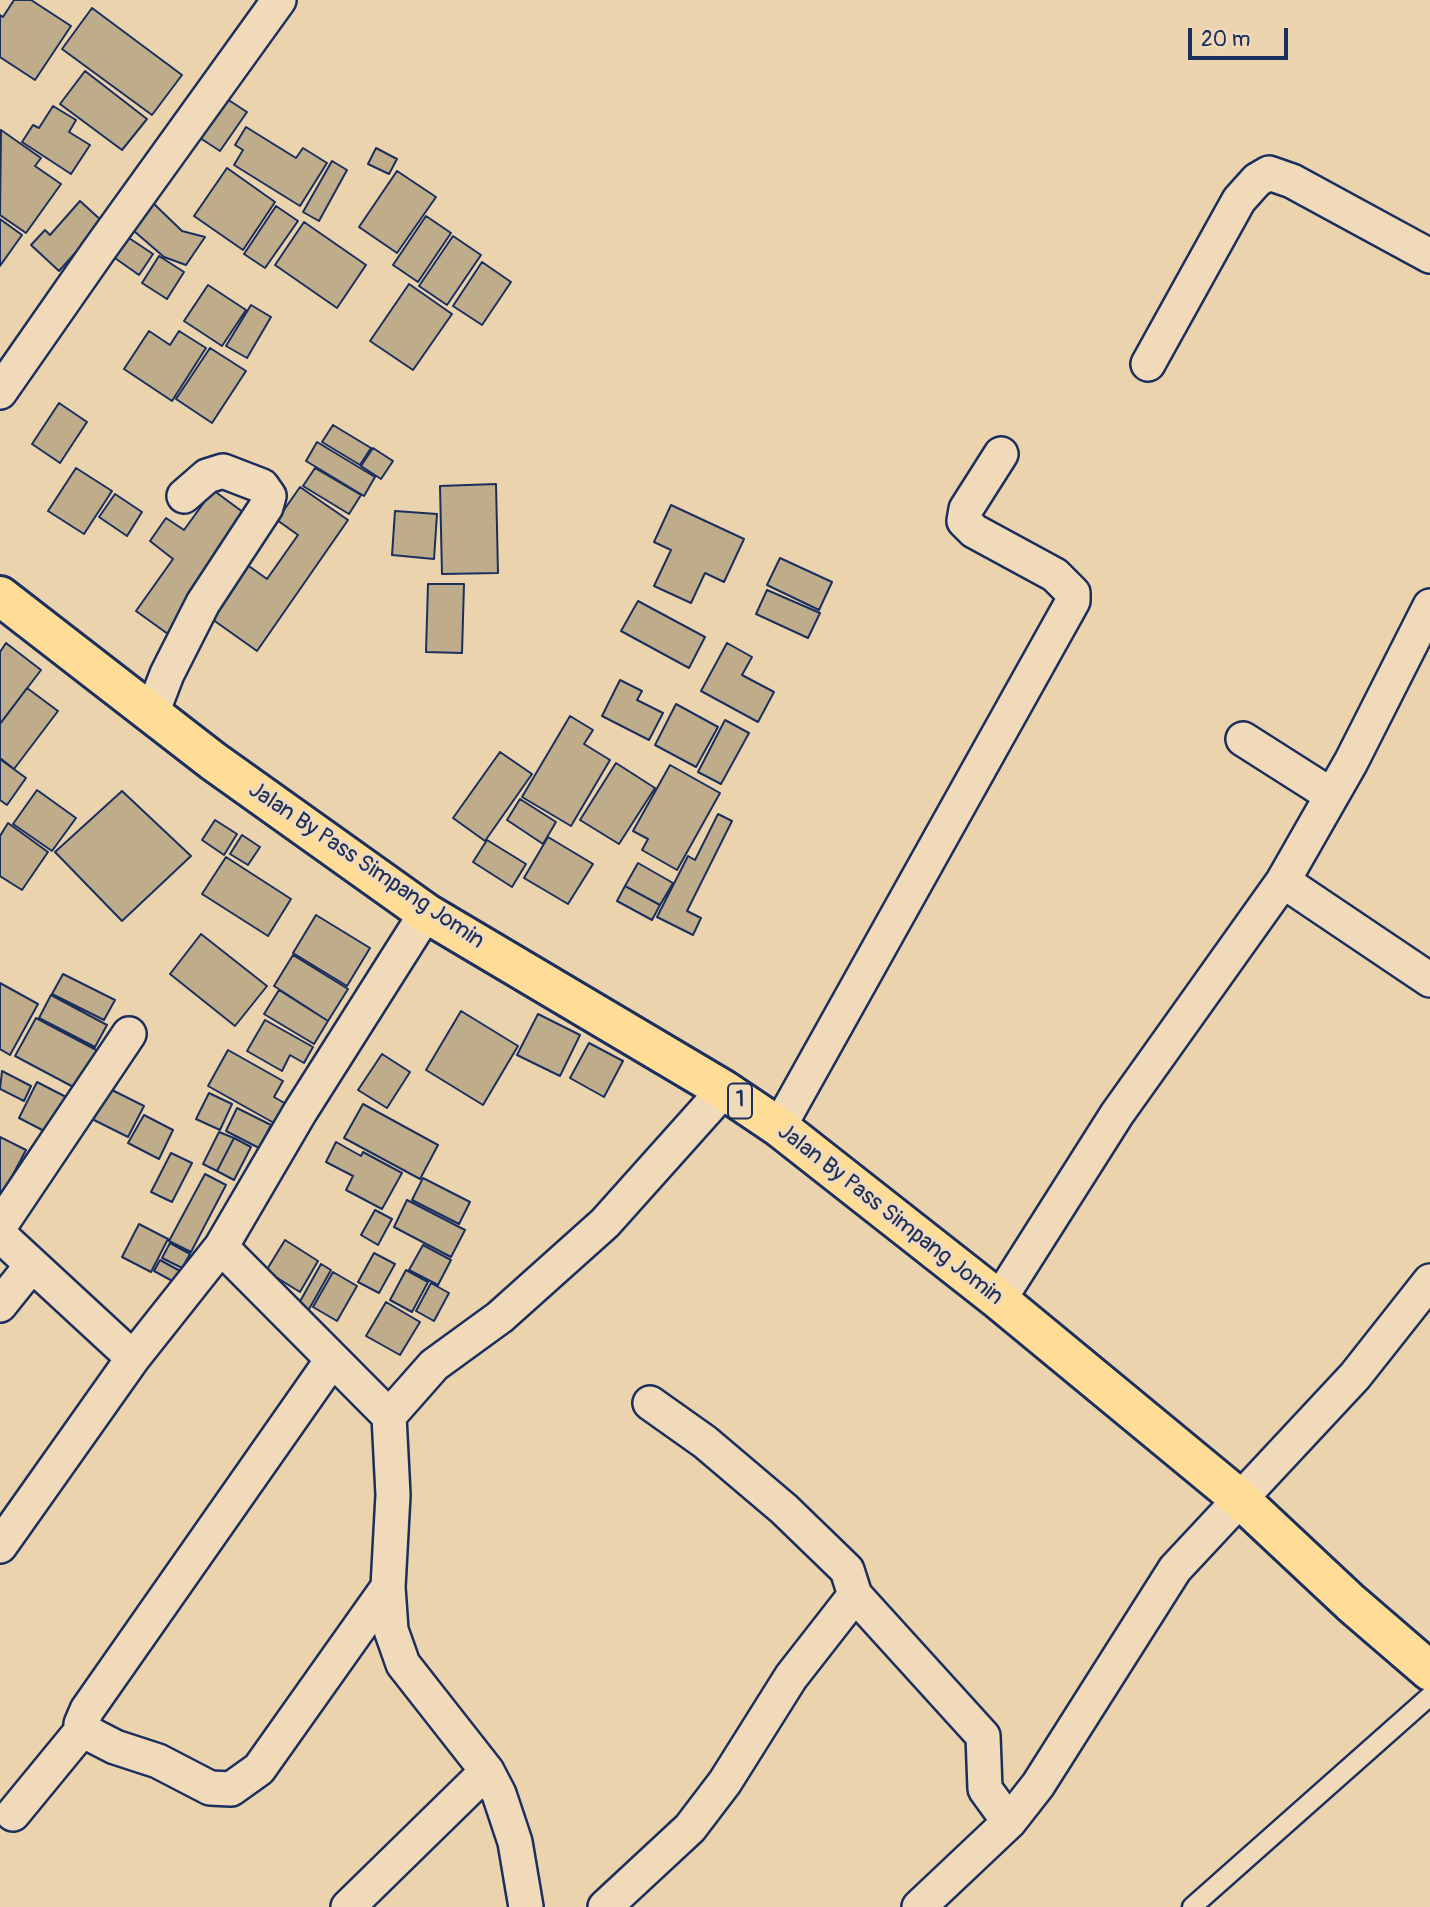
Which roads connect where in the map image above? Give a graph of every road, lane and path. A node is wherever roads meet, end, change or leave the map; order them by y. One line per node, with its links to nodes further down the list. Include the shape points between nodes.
1 (279, 0): 4 (street)
2 (1430, 256): 3 (street, via 1269,173 1239,200)
3 (1148, 364)
4 (0, 392)
5 (1001, 454): 17 (street, via 966,509 964,521 1055,575 1068,585 1073,601)
6 (184, 496): 9 (street, via 207,475 223,471 262,486 269,496 203,603)
7 (0, 596): 9 (highway, Jalan By Pass Simpang Jomin / 1)
8 (1430, 606): 11 (street)
9 (152, 713): 13 (highway, Jalan By Pass Simpang Jomin / 1)
10 (1243, 739): 11 (street)
11 (1331, 795): 12 (street)
12 (1283, 881): 14 (street); 23 (street, via 1117,1114)
13 (426, 912): 16 (highway, Jalan By Pass Simpang Jomin / 1); 20 (street)
14 (1430, 980)
15 (129, 1034): 18 (street)
16 (724, 1090): 17 (highway, Jalan By Pass Simpang Jomin / 1); 28 (street, via 605,1223 500,1317 434,1365)
17 (779, 1127): 23 (highway, Jalan By Pass Simpang Jomin / 1)
18 (0, 1226)
19 (0, 1235): 21 (street)
20 (221, 1247): 25 (street); 26 (street)
21 (32, 1265): 24 (street); 25 (street)
22 (1430, 1281): 29 (street, via 1355,1376)
23 (999, 1300): 29 (highway, Jalan By Pass Simpang Jomin / 1)
24 (0, 1305)
25 (133, 1358): 30 (street)
26 (332, 1360): 28 (street); 35 (street, via 88,1710)
27 (650, 1403): 32 (street, via 705,1441 784,1509 847,1570)
28 (389, 1416): 31 (street, via 394,1494)
29 (1240, 1499): 33 (highway, Jalan By Pass Simpang Jomin / 1); 38 (street, via 1175,1569)
30 (0, 1546)
31 (387, 1587): 35 (street, via 258,1769 231,1789 210,1788); 36 (street, via 391,1630 403,1664)
32 (855, 1595): 38 (street, via 983,1736 985,1789); 41 (street, via 791,1677 725,1782 690,1828)
33 (1430, 1671)
34 (1430, 1696): 43 (lane)
35 (82, 1730): 37 (street)
36 (487, 1771): 39 (street); 40 (street, via 514,1842)
37 (13, 1814)
38 (1009, 1822): 42 (street)
39 (348, 1907)
40 (526, 1907)
41 (605, 1907)
42 (919, 1907)
43 (1192, 1907)

